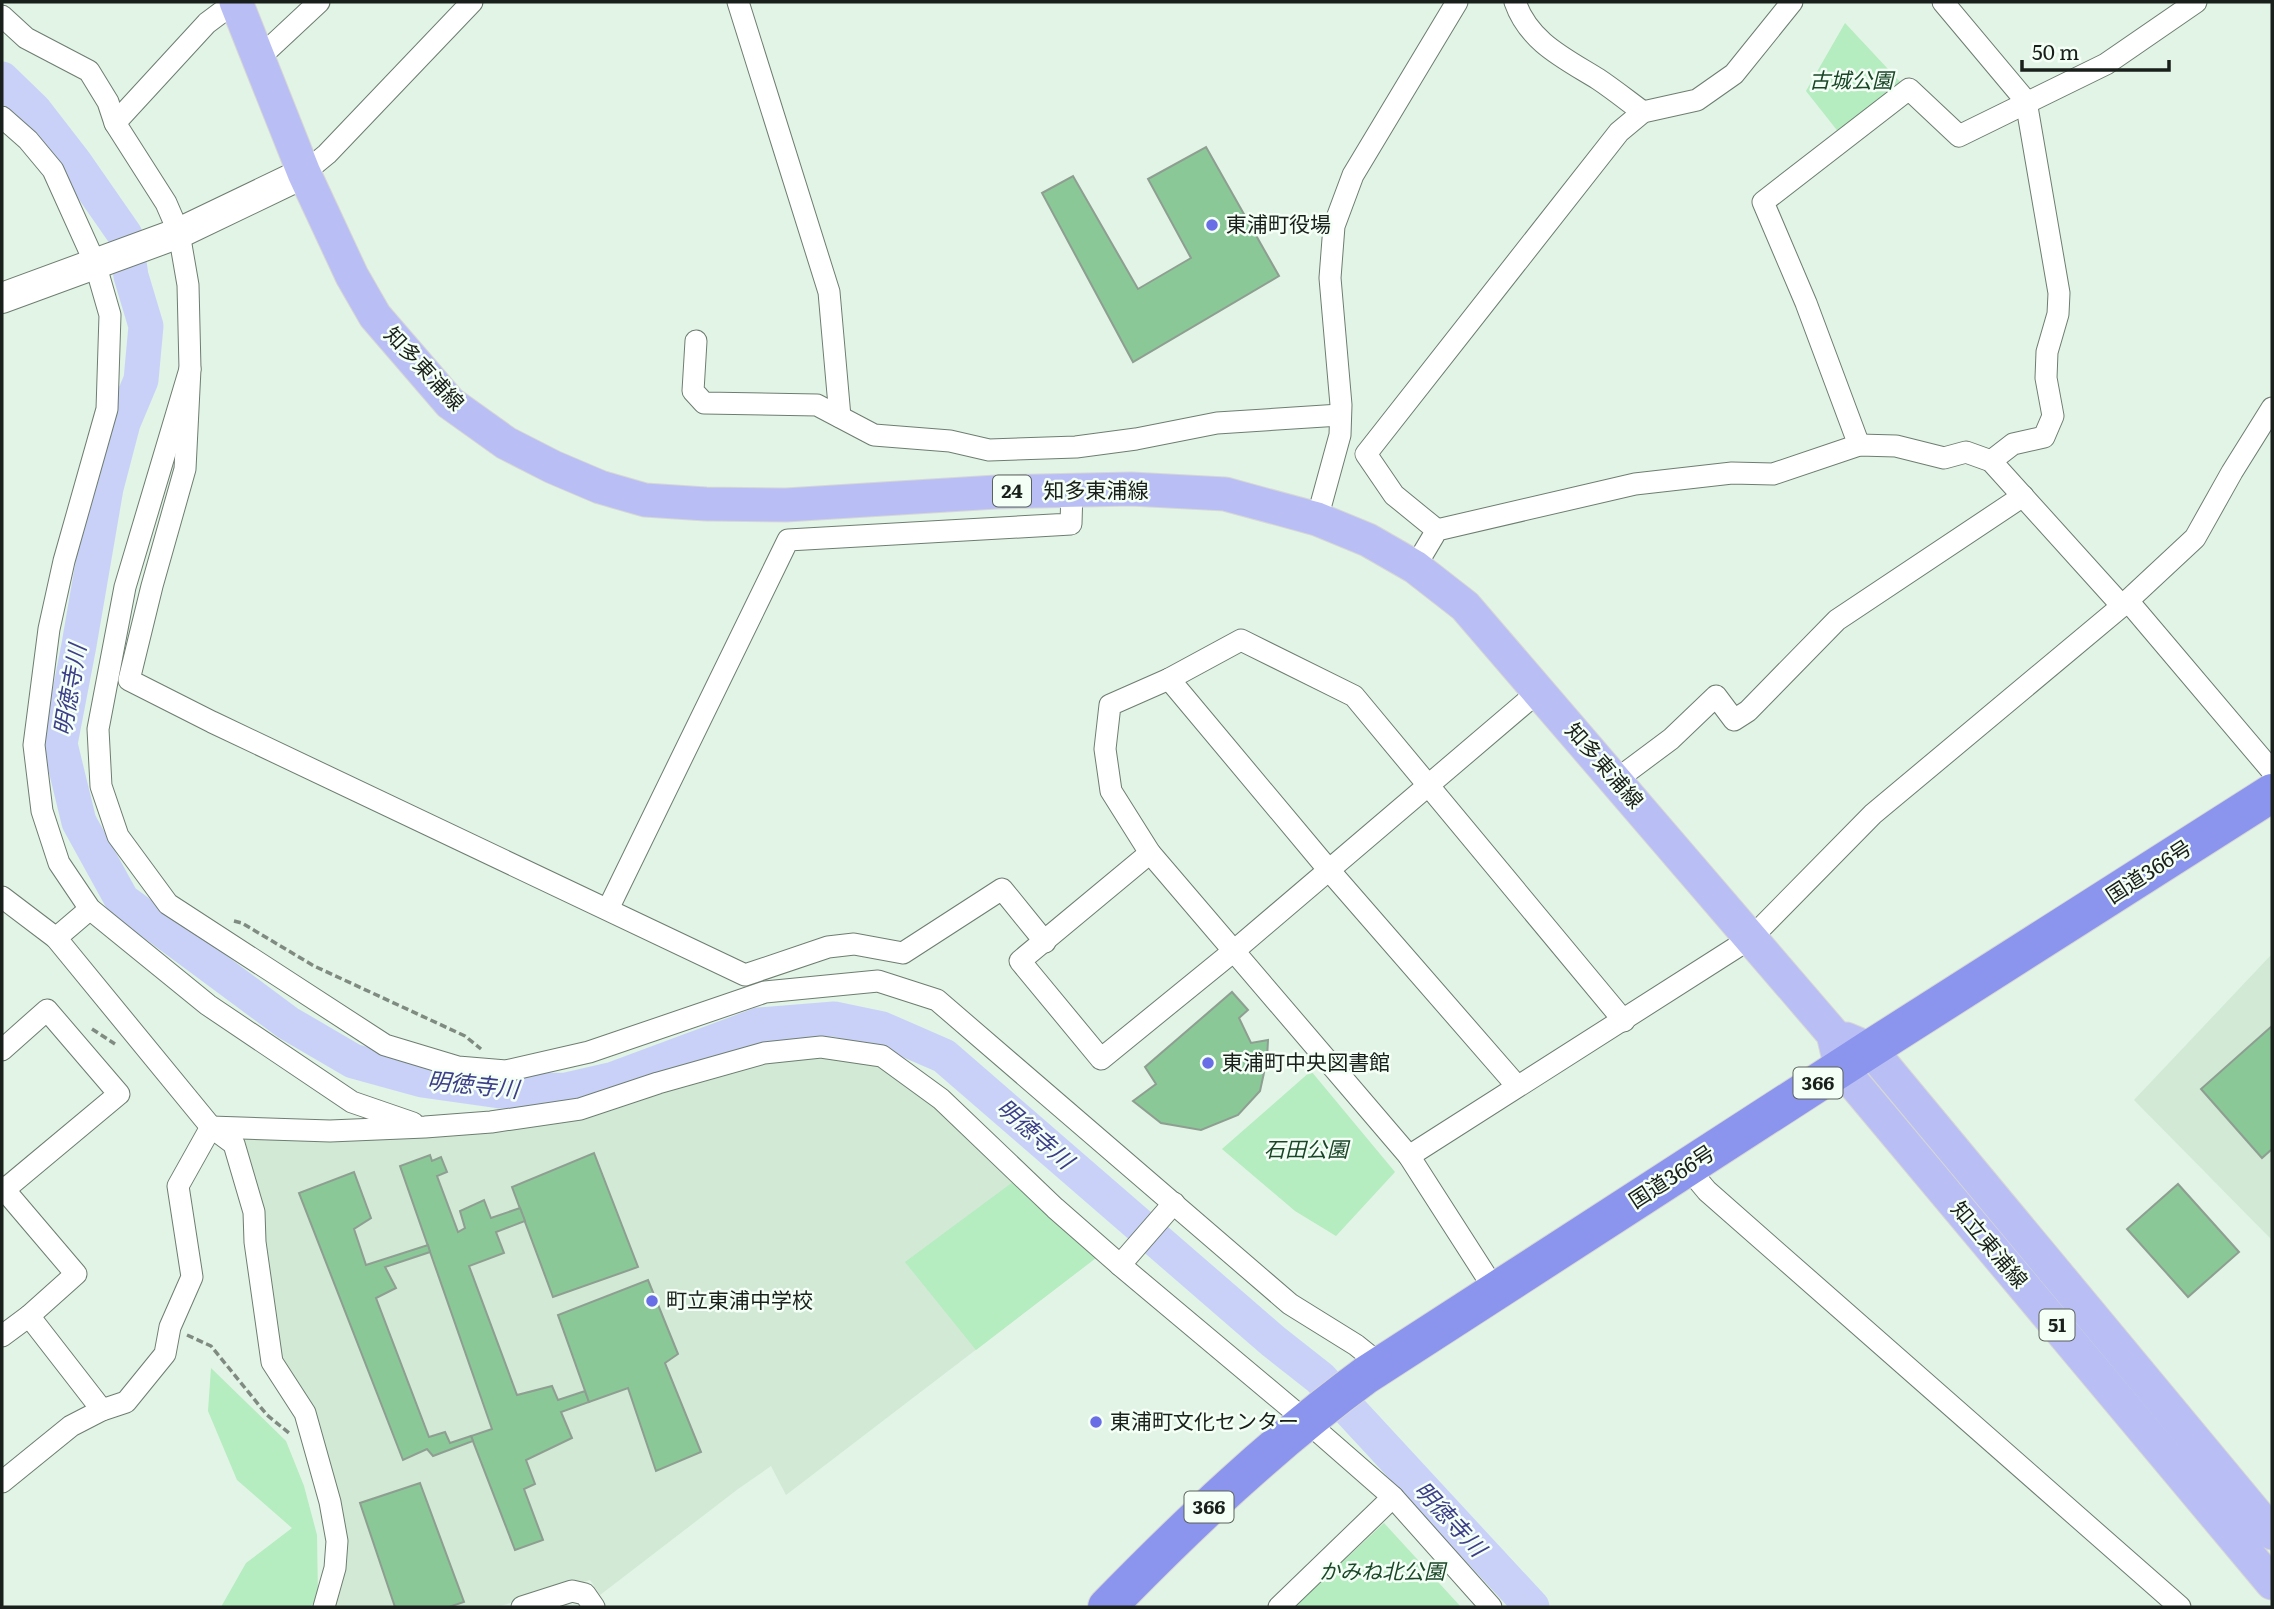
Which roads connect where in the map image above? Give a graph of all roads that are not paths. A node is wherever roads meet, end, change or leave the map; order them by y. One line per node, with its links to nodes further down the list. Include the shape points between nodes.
1 (236, 2): 11 (main road, 知多東浦線 / 24); 15 (street, via 207,23)
2 (319, 2): 11 (street)
3 (472, 2): 16 (street)
4 (738, 2): 24 (street, via 829,292)
5 (1457, 2): 23 (street, via 1353,175 1334,226 1330,278)
6 (1515, 2): 13 (street, via 1521,19 1553,53)
7 (1792, 2): 13 (street, via 1734,74 1697,100)
8 (1943, 2): 12 (street)
9 (2196, 2): 12 (street, via 2106,64)
10 (2, 16): 15 (street, via 26,38 89,71)
11 (259, 58): 16 (main road, 知多東浦線 / 24)
12 (2026, 101): 25 (street, via 1959,136 1909,89 1763,202); 26 (street, via 2059,293 2046,378 2053,416 2044,438 2013,444)
13 (1643, 112): 30 (street, via 1619,132 1366,454 1394,495)
14 (2, 117): 18 (street, via 53,170)
15 (115, 123): 17 (street, via 166,203)
16 (304, 173): 17 (street); 27 (main road, 知多東浦線 / 24, via 376,316 450,403 506,443 600,486 645,499 786,505)
17 (179, 233): 18 (street); 21 (street, via 188,285)
18 (95, 263): 19 (street); 42 (street, via 110,315 107,409 49,629 34,745 42,811 59,863)
19 (2, 298)
20 (696, 341): 24 (street, via 693,391 704,403 817,405)
21 (190, 369): 43 (street, via 185,469 129,680); 57 (street, via 125,587 99,729 101,786 118,836 168,904 385,1045 458,1068 506,1070 589,1052 765,992 878,981 937,1000)
22 (2272, 408): 32 (street, via 2195,538)
23 (1340, 415): 24 (street, via 1217,423 1076,446 989,450 950,441 874,435); 29 (street)
24 (840, 417)
25 (1859, 444): 26 (street, via 1896,446 1944,458 1966,452); 30 (street, via 1773,474 1732,473 1635,484)
26 (1991, 461): 28 (street)
27 (1072, 490): 29 (main road, 知多東浦線 / 24, via 1225,494); 43 (street, via 1071,524 788,540)
28 (2023, 496): 32 (street); 36 (street, via 1837,620 1748,711 1734,720 1716,696 1671,739)
29 (1317, 519): 31 (main road, 知多東浦線 / 24, via 1368,540)
30 (1437, 530): 31 (street)
31 (1415, 567): 34 (main road, 知多東浦線 / 24, via 1465,606)
32 (2125, 604): 35 (street); 45 (street, via 1873,814)
33 (1169, 679): 37 (street, via 1241,640 1354,696); 39 (street, via 1110,705 1105,748 1111,791); 40 (street)
34 (1539, 691): 36 (main road, 知多東浦線 / 24); 37 (street)
35 (2272, 771)
36 (1616, 780): 45 (main road, 知多東浦線 / 24)
37 (1429, 786): 40 (street); 48 (street)
38 (2272, 793): 50 (highway, 国道366号 / 366)
39 (1150, 853): 46 (street); 47 (street)
40 (1328, 869): 47 (street); 51 (street)
41 (2, 897): 44 (street)
42 (90, 909): 44 (street); 53 (street, via 208,1005 352,1102)
43 (608, 909): 46 (street, via 745,975 828,947 853,944 903,953 1002,889)
44 (55, 938): 52 (street)
45 (1752, 938): 48 (street); 50 (main road, 知多東浦線 / 24)
46 (1045, 942): 47 (street, via 1020,961 1101,1059)
47 (1235, 950): 54 (street)
48 (1624, 1021): 51 (street)
49 (2, 1050): 56 (street, via 47,1010 119,1094)
50 (1848, 1050): 55 (highway, 国道366号 / 366); 67 (main road, 知立東浦線 / 51); 68 (main road, 知立東浦線 / 51)
51 (1517, 1086): 54 (street)
52 (211, 1127): 53 (street, via 330,1131); 63 (street, via 178,1186 192,1277 170,1327 165,1354 126,1402); 69 (street, via 234,1144 254,1212 272,1362 304,1413 318,1458 337,1541)
53 (425, 1127): 58 (street, via 580,1109 764,1053 821,1047 883,1056 941,1099)
54 (1409, 1156): 59 (street)
55 (1688, 1167): 59 (highway, 国道366号 / 366); 75 (street, via 1707,1191)
56 (3, 1188): 60 (street, via 76,1274)
57 (1174, 1203): 58 (street); 62 (street, via 1290,1304 1356,1345)
58 (1119, 1265): 64 (street)
59 (1495, 1290): 62 (highway, 国道366号 / 366)
60 (29, 1316): 61 (street); 63 (street)
61 (2, 1336)
62 (1373, 1370): 64 (highway, 国道366号 / 366)
63 (102, 1410): 65 (street, via 71,1426)
64 (1312, 1416): 66 (street); 72 (highway, 国道366号 / 366, via 1242,1476)
65 (2, 1482)
66 (1393, 1497): 73 (street); 74 (street)
67 (2272, 1534)
68 (2272, 1583)
69 (324, 1607)
70 (522, 1607): 71 (street, via 572,1591 585,1594)
71 (594, 1607)
72 (1107, 1607)
73 (1279, 1607)
74 (1491, 1607)
75 (2180, 1607)

